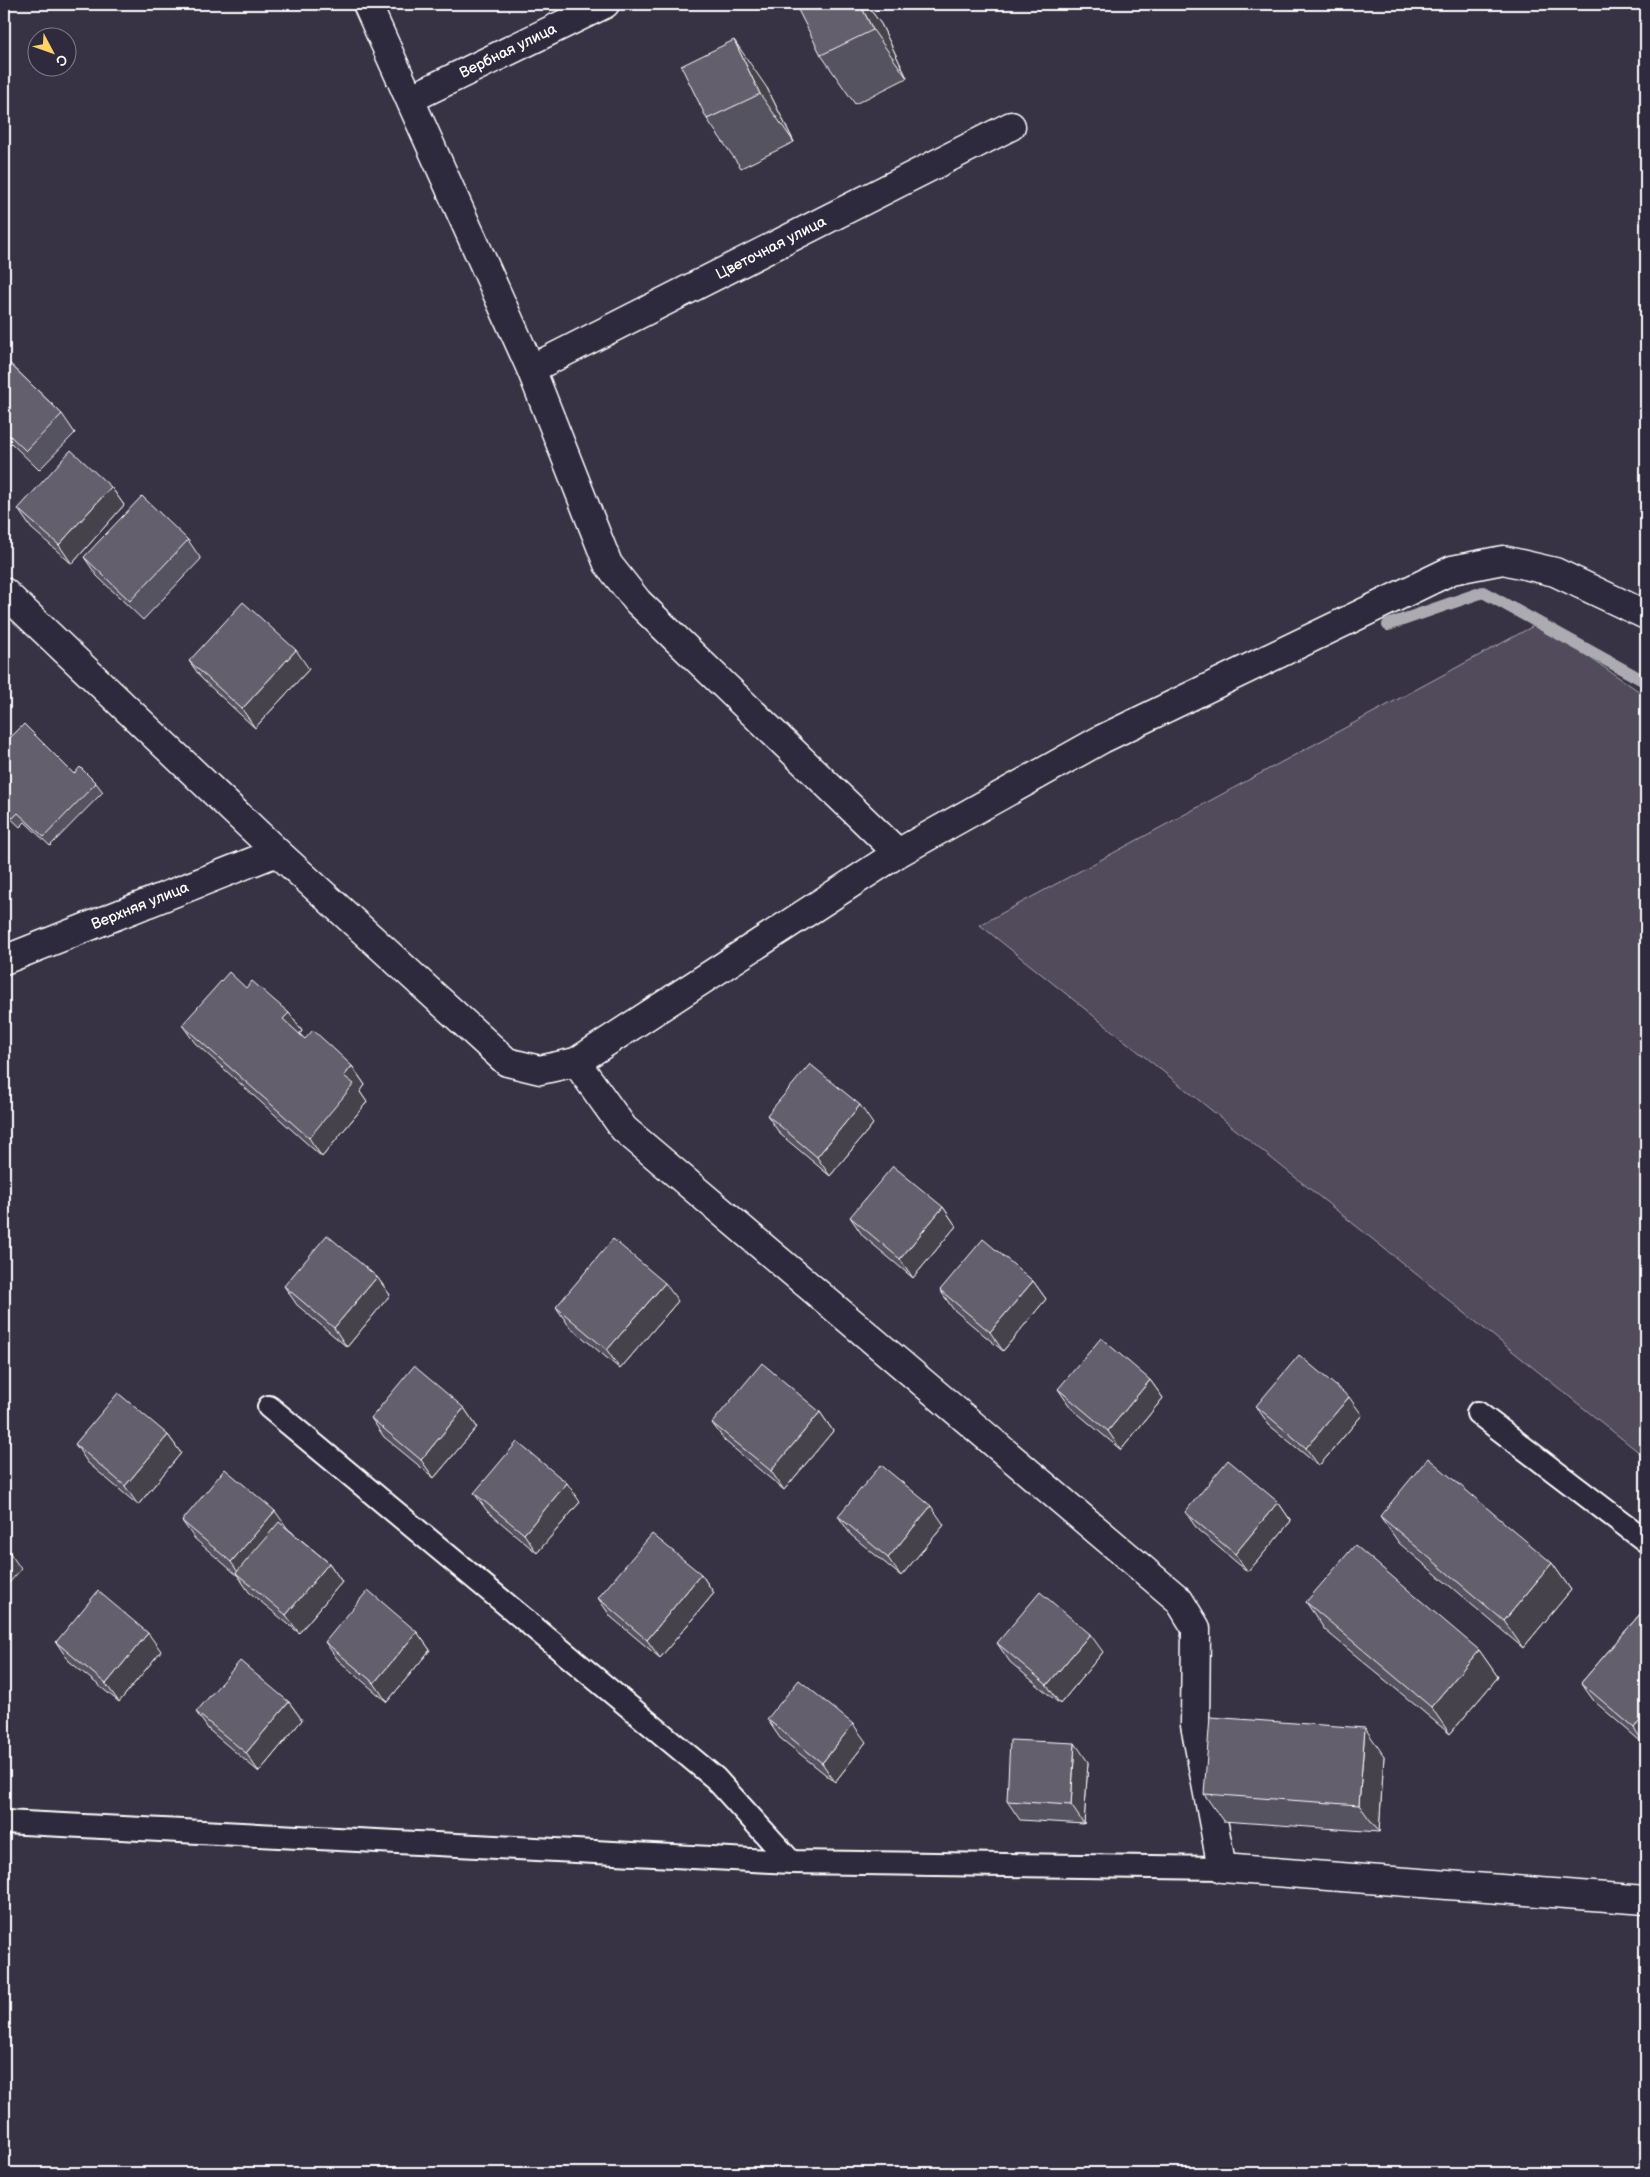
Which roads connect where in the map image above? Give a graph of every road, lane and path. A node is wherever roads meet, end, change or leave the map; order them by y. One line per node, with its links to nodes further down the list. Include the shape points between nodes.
1 (367, 4): 3 (street)
2 (605, 4): 3 (street, Вербная улица)
3 (410, 99): 5 (street)
4 (1011, 126): 5 (street, Цветочная улица)
5 (531, 369): 9 (street, via 608,564 638,602)
6 (4, 592): 8 (street)
7 (1646, 615): 9 (street, via 1555,572 1503,560 1452,570 1102,739)
8 (277, 852): 10 (street, Верхняя улица); 11 (street, via 507,1062 540,1070)
9 (898, 853): 11 (street)
10 (4, 960)
11 (576, 1062): 17 (street, via 624,1129 1179,1600 1196,1628 1195,1726)
12 (269, 1407): 16 (lane, via 715,1778)
13 (1478, 1413): 14 (lane)
14 (1646, 1540)
15 (4, 1822): 16 (lane)
16 (791, 1862): 17 (lane)
17 (1222, 1868): 18 (street)
18 (1646, 1900)

